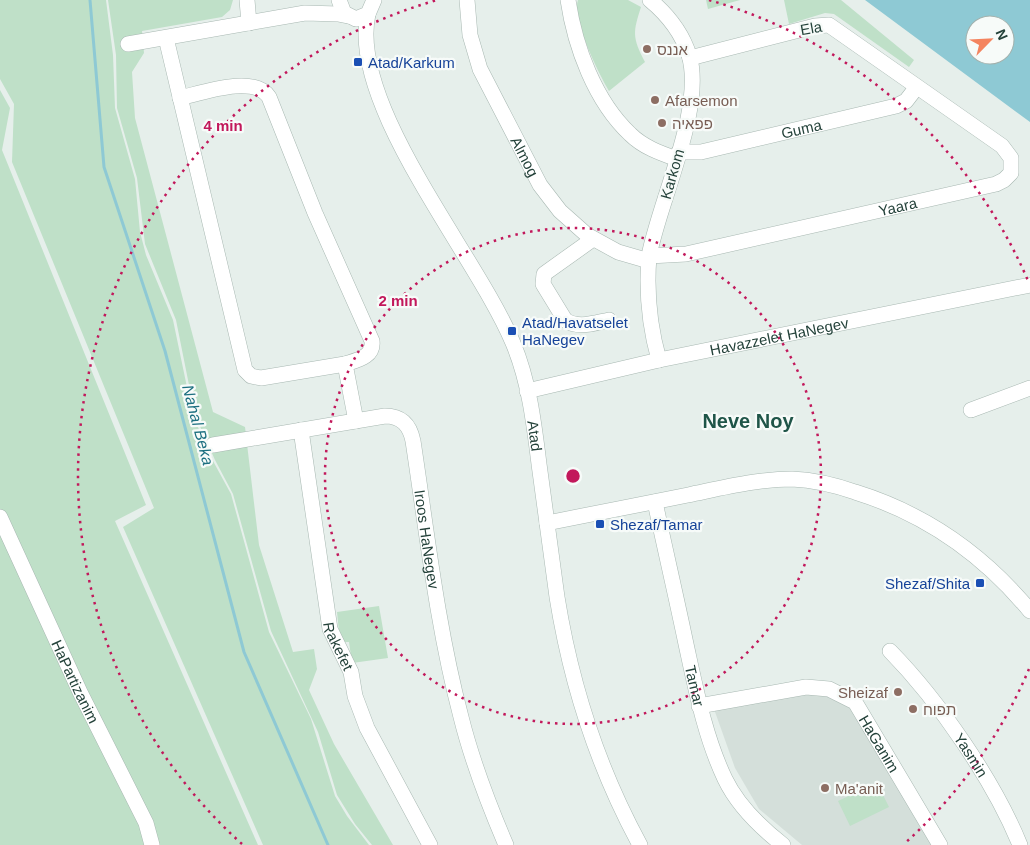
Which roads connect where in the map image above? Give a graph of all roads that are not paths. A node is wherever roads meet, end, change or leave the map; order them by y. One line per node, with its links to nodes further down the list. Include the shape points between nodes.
1 (247, 0): 10 (street)
2 (332, 0): 8 (street)
3 (339, 0): 9 (street, Atad, via 342,11)
4 (467, 0): 18 (street, Almog, via 470,35 480,69 540,185 560,211)
5 (568, 0): 17 (street, via 583,58 610,109 641,143)
6 (650, 0): 14 (street, Karkom, via 672,21)
7 (371, 7): 9 (street, via 361,18); 13 (street, Atad, via 366,27)
8 (306, 14): 9 (street); 10 (street)
9 (349, 17): 13 (street, Atad)
10 (249, 23): 11 (street)
11 (166, 38): 12 (street); 16 (street)
12 (128, 44)
13 (366, 51): 25 (street, Atad, via 372,79 387,117 503,322)
14 (690, 58): 15 (street, Ela, via 830,25); 17 (street, Karkom, via 691,98)
15 (916, 88): 17 (street, Guma, via 906,101 896,106); 19 (street, Yaara, via 1008,152 1013,165 1011,173 1004,180 686,254)
16 (180, 98): 23 (street, via 245,370 260,378); 23 (street, via 249,85 261,88 269,96 314,213 372,341 372,349 367,355)
17 (678, 156): 19 (street, Karkom)
18 (593, 239): 19 (street, Almog, via 618,252); 21 (street, via 544,274 543,284 570,324)
19 (649, 259): 22 (street, Karkom, via 648,318)
20 (1030, 285): 22 (street, Havazzelet HaNegev)
21 (609, 320)
22 (659, 360): 25 (street, Havazzelet HaNegev)
23 (345, 364): 27 (street)
24 (1030, 388): 26 (street)
25 (528, 391): 32 (street, Atad)
26 (971, 410)
27 (356, 421): 28 (street, Iroos HaNegev); 38 (street, Iroos HaNegev, via 394,417 405,422 412,435 439,620 461,717 484,791)
28 (301, 430): 29 (street, Iroos HaNegev); 37 (street, Rakefet, via 330,629 351,672 357,704 370,736)
29 (213, 445)
30 (655, 502): 32 (street); 33 (street, via 771,480 794,479 839,486 911,514 953,538 993,571); 35 (street, Tamar)
31 (0, 517): 36 (street, HaPartizanim, via 80,692 146,823)
32 (547, 523): 39 (street, Atad, via 559,608 583,711 608,782)
33 (1030, 611)
34 (890, 651): 42 (street, Yasmin, via 910,671 958,738 1001,803)
35 (699, 706): 40 (street, Tamar, via 726,780 760,827); 41 (street, HaGanim, via 806,687 829,689 855,702)
36 (152, 845)
37 (430, 845)
38 (506, 845)
39 (640, 845)
40 (783, 845)
41 (940, 845)
42 (1020, 845)

